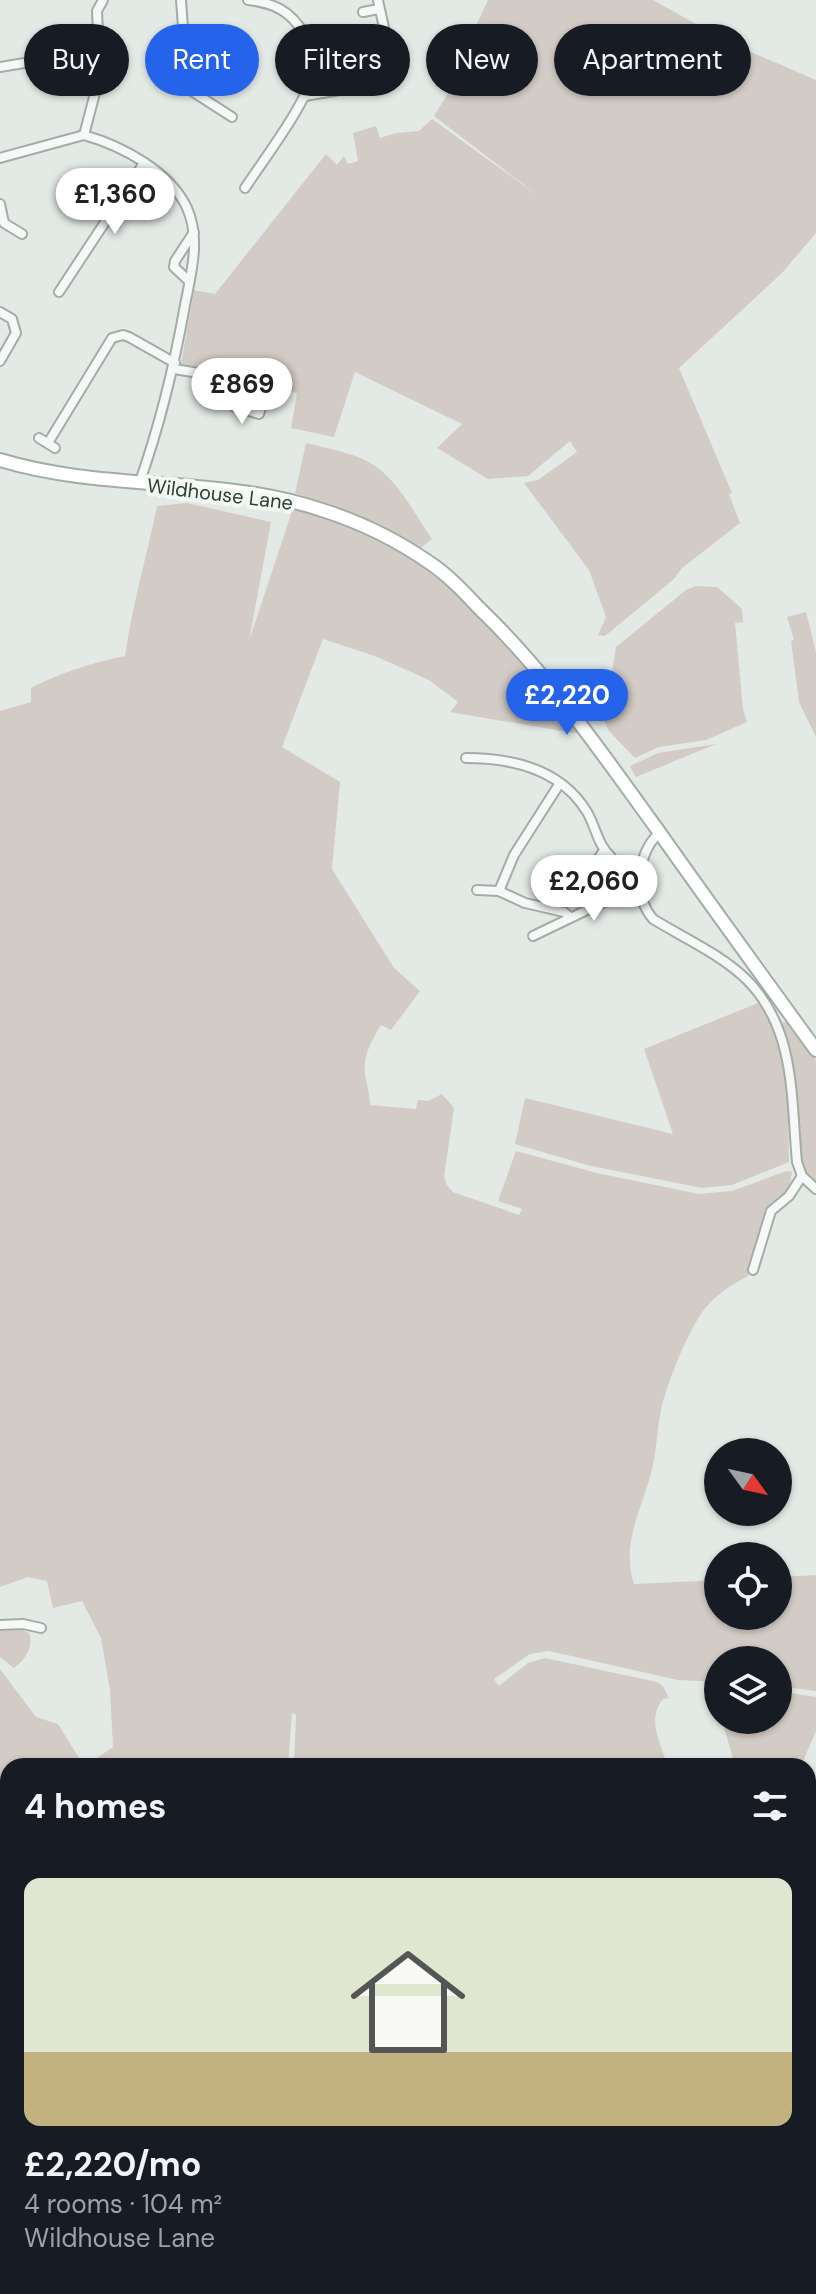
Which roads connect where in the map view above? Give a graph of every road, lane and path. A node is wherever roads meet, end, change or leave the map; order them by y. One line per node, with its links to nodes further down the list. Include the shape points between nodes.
1 (103, 0): 14 (street, via 97,11 100,74)
2 (181, 0): 6 (street)
3 (248, 0): 7 (street, via 274,4)
4 (379, 4): 5 (street); 8 (street)
5 (363, 12)
6 (183, 24)
7 (299, 24)
8 (382, 24)
9 (24, 63): 10 (street)
10 (0, 67)
11 (199, 96): 13 (street)
12 (305, 96): 17 (street)
13 (232, 117)
14 (84, 135): 15 (street); 16 (street)
15 (0, 158)
16 (144, 163): 19 (street, via 174,188); 22 (street)
17 (245, 188)
18 (0, 204): 20 (street, via 4,223)
19 (194, 231): 21 (street); 21 (street, via 174,267)
20 (22, 234)
21 (189, 281): 25 (street)
22 (59, 292)
23 (0, 312): 24 (street, via 12,319 16,333)
24 (0, 361)
25 (174, 366): 26 (street); 27 (street, via 129,337 112,338); 29 (street)
26 (242, 383): 26 (street, via 235,407 259,414 267,389)
27 (47, 443)
28 (0, 460): 29 (main road, Wildhouse Lane)
29 (139, 484): 32 (main road, Wildhouse Lane, via 296,502 349,519 432,564 534,664)
30 (466, 758): 31 (street, via 519,763)
31 (560, 783): 35 (street, via 514,855); 36 (street, via 588,813 607,854 589,874)
32 (659, 833): 33 (street, via 649,842); 39 (main road, Wildhouse Lane)
33 (641, 884): 36 (street); 40 (street, via 644,908 653,919 747,980 776,1019 788,1061)
34 (477, 890): 35 (street)
35 (499, 891): 37 (street)
36 (590, 907): 37 (street)
37 (570, 917): 38 (street)
38 (533, 936)
39 (816, 1050)
40 (802, 1176): 41 (street); 42 (street, via 771,1211)
41 (816, 1189)
42 (753, 1270)
43 (0, 1625): 44 (street)
44 (41, 1628)

